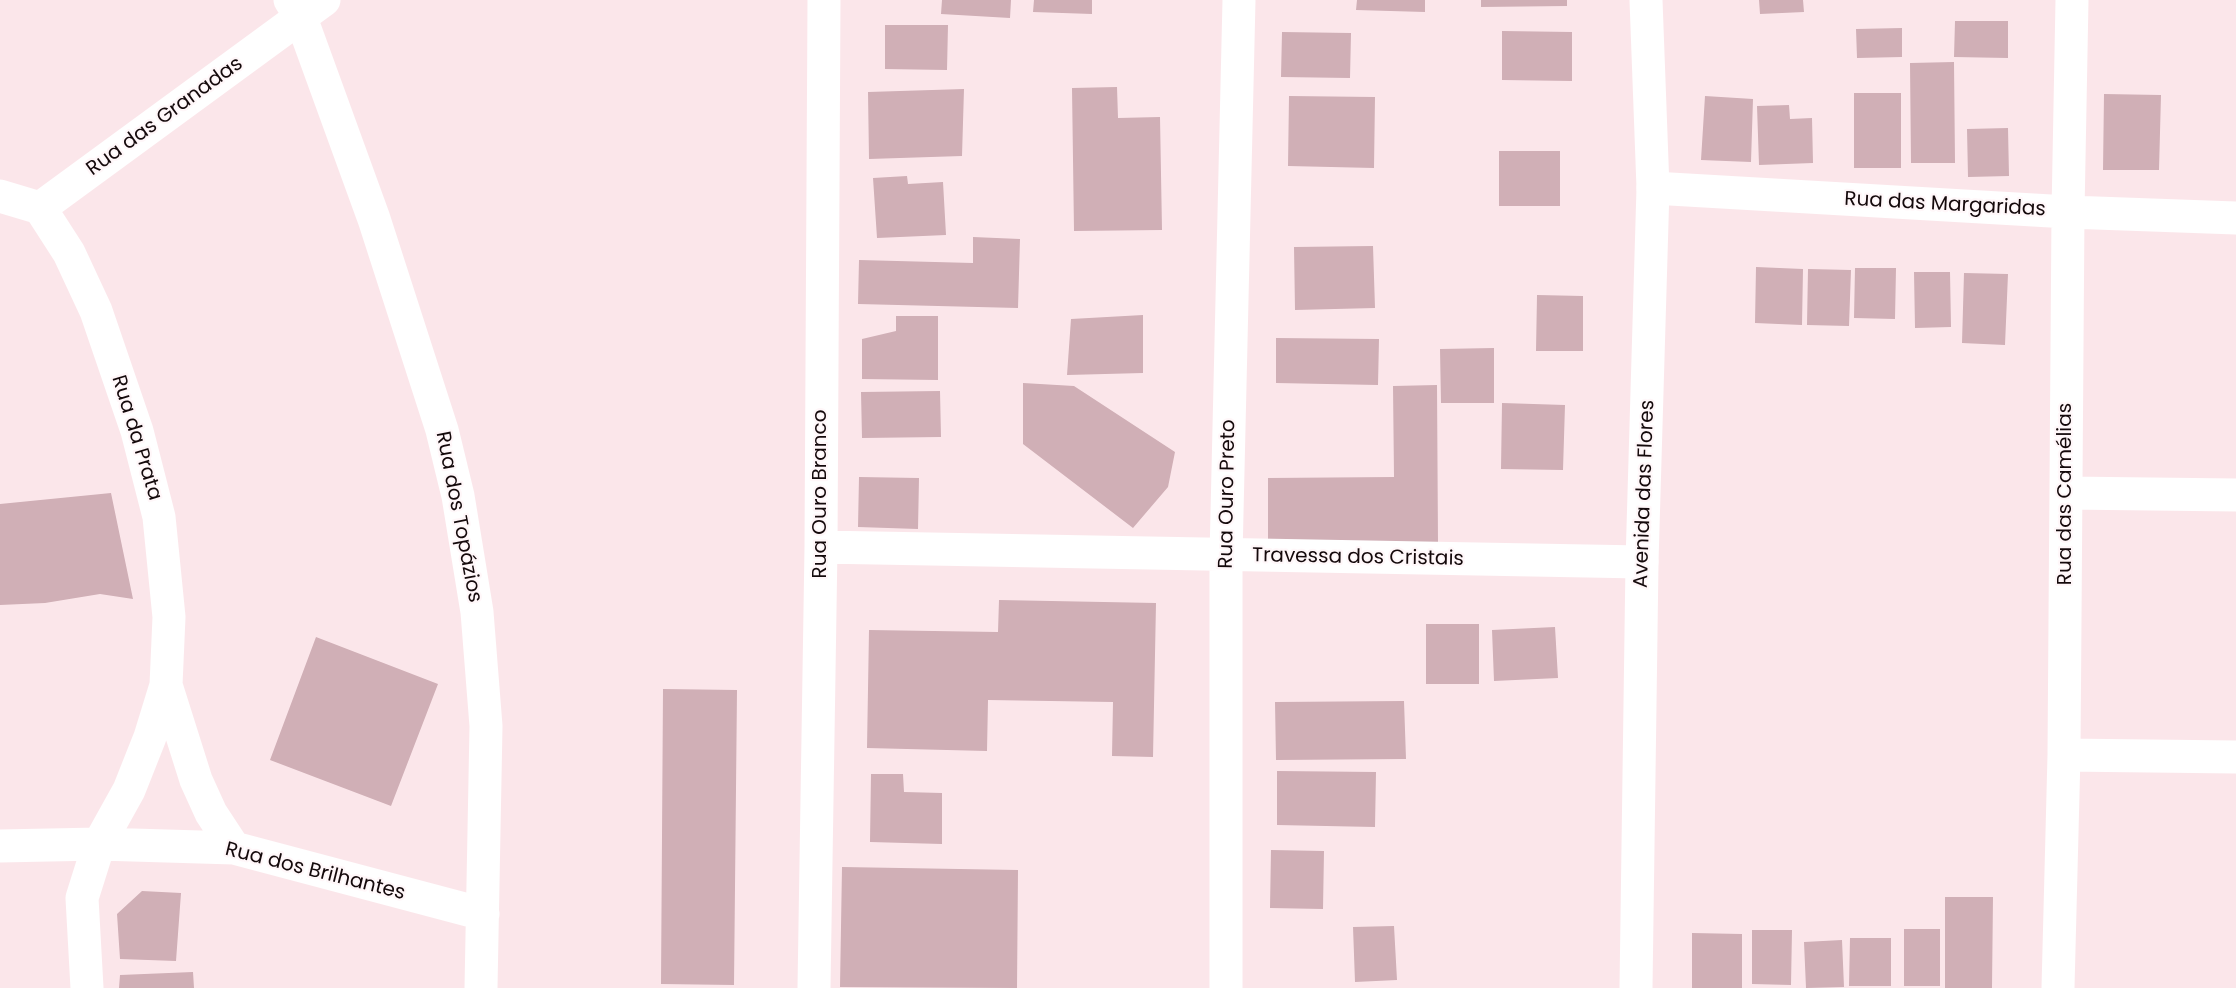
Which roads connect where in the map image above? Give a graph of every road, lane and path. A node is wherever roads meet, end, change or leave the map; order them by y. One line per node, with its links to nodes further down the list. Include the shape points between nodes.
1 (824, 0): 13 (street, Rua Ouro Branco)
2 (1239, 0): 14 (street, Rua Ouro Preto)
3 (1646, 0): 6 (street, Avenida das Flores)
4 (2072, 0): 9 (street, Rua das Camélias)
5 (305, 6): 8 (street, Rua das Granadas); 22 (street, Rua dos Topázios, via 442,430 458,496 477,612 486,726)
6 (1653, 188): 9 (street, Rua das Margaridas); 15 (street, Avenida das Flores)
7 (0, 196): 8 (street)
8 (40, 208): 16 (street, Rua da Prata, via 69,252 96,311 140,442 159,517 169,617)
9 (2068, 212): 10 (street, Rua das Margaridas); 11 (street, Rua das Camélias)
10 (2236, 218)
11 (2066, 493): 12 (street); 17 (street, Rua das Camélias)
12 (2236, 495)
13 (821, 547): 14 (street, Travessa dos Cristais); 25 (street, Rua Ouro Branco)
14 (1226, 556): 15 (street, Travessa dos Cristais); 26 (street, Rua Ouro Preto)
15 (1642, 562): 27 (street, Avenida das Flores)
16 (166, 685): 19 (street, Rua da Prata, via 129,790); 21 (street, Rua da Prata, via 196,780)
17 (2064, 755): 18 (street); 28 (street, Rua das Camélias)
18 (2236, 757)
19 (99, 844): 20 (street, Rua dos Brilhantes); 21 (street, Rua dos Brilhantes); 23 (street, Rua da Prata, via 82,898)
20 (0, 846)
21 (234, 848): 22 (street, Rua dos Brilhantes)
22 (483, 915): 24 (street, Rua dos Topázios)
23 (87, 988)
24 (481, 988)
25 (814, 988)
26 (1226, 988)
27 (1636, 988)
28 (2058, 988)

